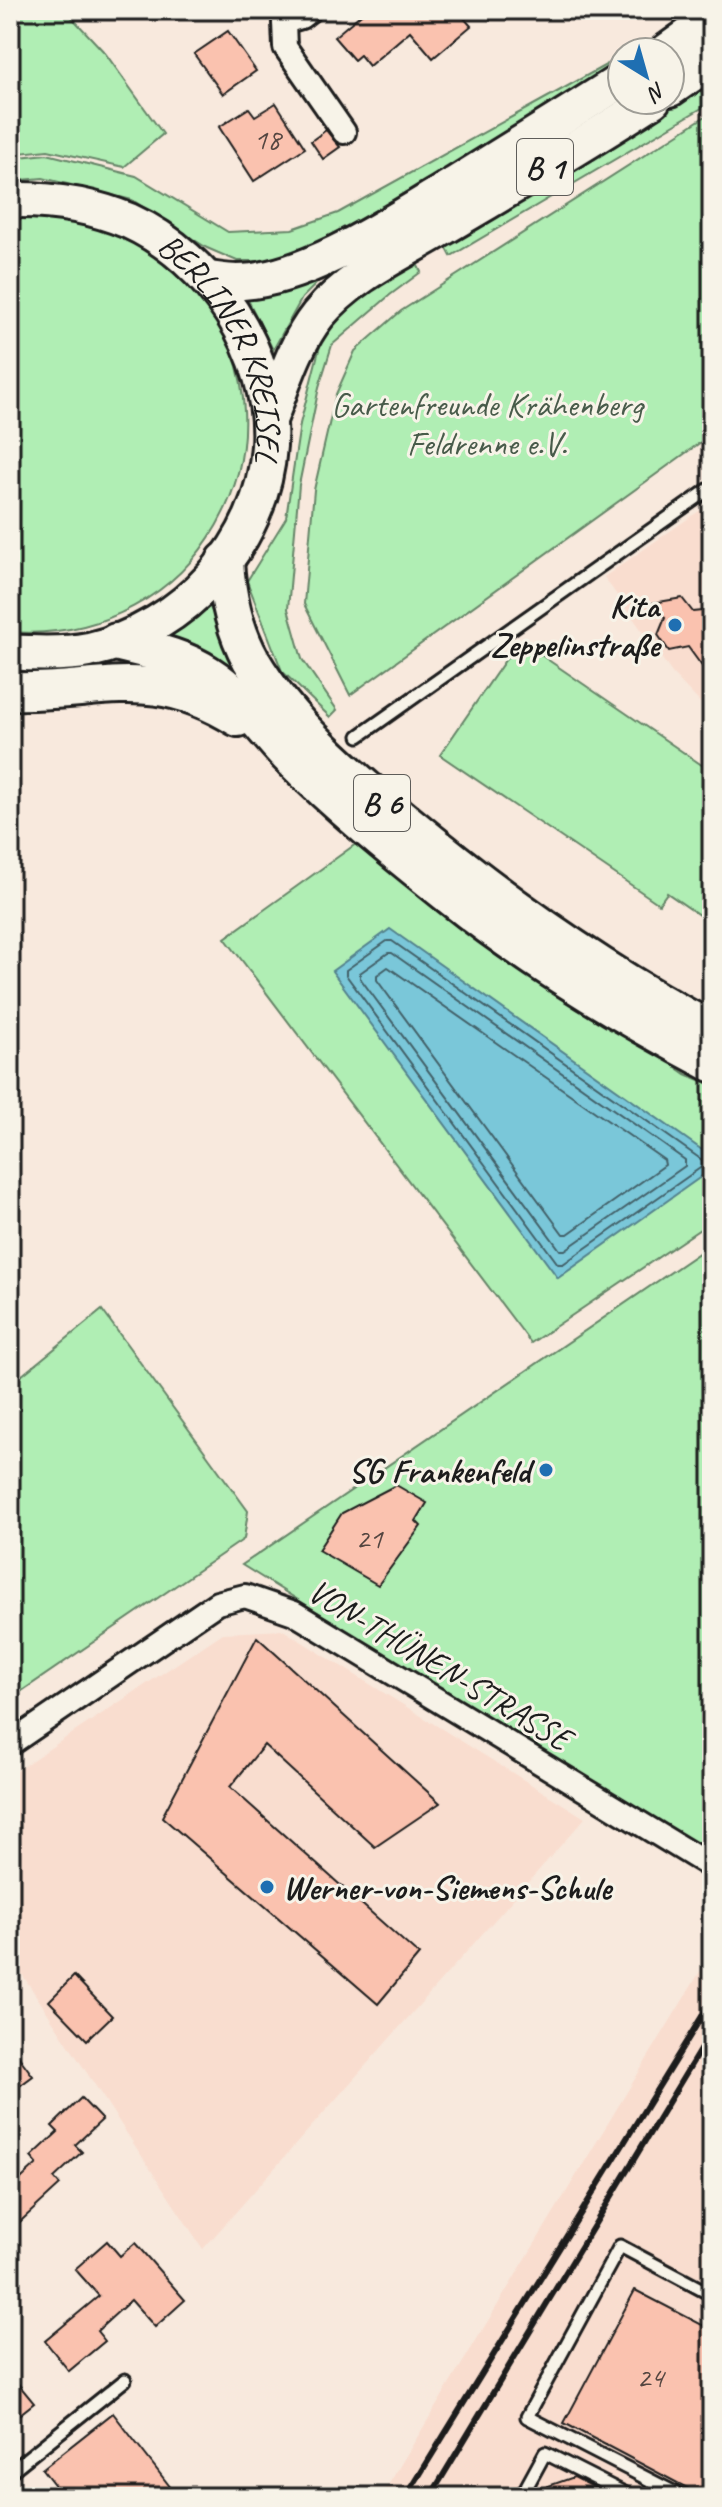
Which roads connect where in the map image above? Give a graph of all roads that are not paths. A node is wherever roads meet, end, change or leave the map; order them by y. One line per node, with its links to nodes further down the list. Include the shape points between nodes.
1 (310, 10): 2 (street, via 301,17)
2 (277, 16): 9 (street, via 285,47)
3 (712, 19): 4 (main road)
4 (686, 38)
5 (712, 60): 6 (main road)
6 (686, 78)
7 (606, 91): 11 (main road, B 1)
8 (629, 116): 11 (main road, B 1, via 597,137)
9 (344, 132)
10 (10, 200): 13 (main road, BERLINER KREISEL, via 65,202 129,221 179,252)
11 (427, 220): 12 (main road, B 1)
12 (383, 245): 13 (main road, B 1, via 239,282); 14 (main road, B 1, via 298,345)
13 (207, 279): 14 (main road, BERLINER KREISEL, via 255,357)
14 (269, 421): 16 (main road, BERLINER KREISEL, via 266,475 257,507)
15 (712, 487): 20 (lane)
16 (225, 561): 17 (main road, BERLINER KREISEL, via 180,608); 22 (highway, B 6, via 233,619 251,659 286,709 340,766 514,908)
17 (116, 642): 18 (main road, BERLINER KREISEL, via 59,654); 21 (highway, B 6, via 207,673)
18 (10, 652)
19 (10, 691): 21 (highway, via 126,683 175,688 223,708)
20 (359, 736)
21 (287, 754): 23 (highway, B 6, via 452,898 603,1001)
22 (712, 1031)
23 (712, 1063)
24 (10, 1744): 25 (street, VON-THÜNEN-STRASSE, via 217,1603 245,1596 294,1613)
25 (712, 1867)
26 (712, 2295): 31 (lane, via 620,2246 527,2417)
27 (125, 2380): 28 (lane)
28 (10, 2472)
29 (521, 2497): 30 (lane, via 545,2453)
30 (632, 2497)
31 (683, 2497)

